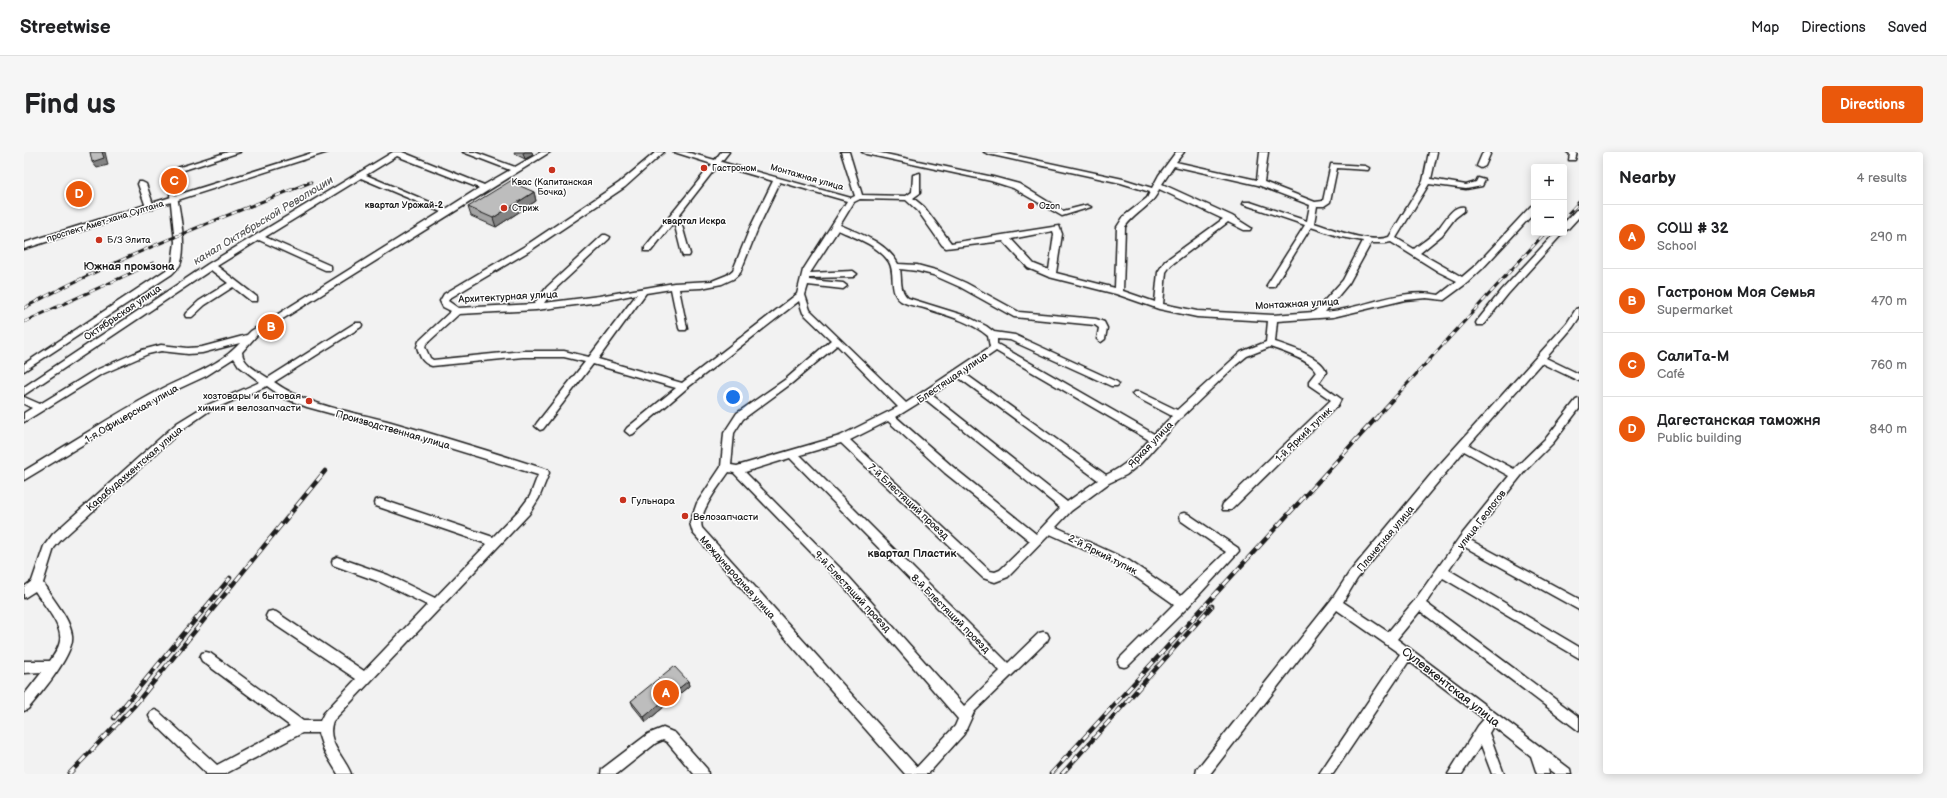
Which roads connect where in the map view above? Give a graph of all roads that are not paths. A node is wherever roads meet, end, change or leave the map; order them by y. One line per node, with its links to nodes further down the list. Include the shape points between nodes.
1 (236, 152): 20 (street)
2 (312, 152): 32 (main road)
3 (324, 152): 32 (main road, проспект Амет-хана Султана)
4 (397, 152): 23 (street, Октябрьская улица); 30 (street)
5 (467, 152): 22 (street)
6 (546, 152): 22 (street)
7 (660, 152): 77 (street, Архитектурная улица, via 622,185 528,248 447,296 444,301 446,305)
8 (678, 152): 17 (street, Монтажная улица)
9 (725, 152): 17 (street)
10 (845, 152): 33 (street)
11 (866, 152): 38 (street, via 1016,186 1062,214)
12 (988, 152): 31 (street)
13 (1180, 152): 18 (street)
14 (1264, 152): 28 (street)
15 (1433, 152): 27 (street)
16 (1487, 152): 19 (street)
17 (718, 162): 25 (street, Монтажная улица); 43 (street)
18 (1172, 163): 28 (street); 31 (street)
19 (1481, 166)
20 (181, 168)
21 (1365, 168): 36 (street, via 1334,166 1326,202)
22 (515, 170): 30 (street)
23 (360, 175): 41 (street); 50 (street, Октябрьская улица)
24 (917, 175): 34 (street, via 916,193)
25 (777, 180): 33 (street, Монтажная улица); 69 (street, Архитектурная улица, via 733,276 706,285)
26 (1481, 180): 27 (street, via 1479,184 1466,187)
27 (1427, 181): 53 (street)
28 (1260, 183): 36 (street)
29 (142, 184): 37 (street)
30 (485, 188): 41 (street)
31 (1157, 188): 44 (street); 72 (street, via 1150,199 1127,218 1121,227)
32 (173, 198): 37 (main road, проспект Амет-хана Султана); 95 (street, via 178,235 176,266)
33 (855, 198): 34 (street, Монтажная улица); 47 (street)
34 (908, 198): 52 (street, via 921,209 949,246)
35 (1247, 204): 45 (street)
36 (1314, 204): 45 (street)
37 (149, 205): 55 (main road); 56 (main road, проспект Амет-хана Султана)
38 (1088, 207)
39 (1461, 209): 58 (street, via 1439,233)
40 (1531, 211): 66 (street, Монтажная улица)
41 (446, 212): 87 (street)
42 (1579, 212): 46 (street)
43 (676, 216): 57 (street); 59 (street)
44 (1229, 218): 48 (street); 75 (street, via 1168,263 1162,272)
45 (1310, 223): 54 (street); 68 (street)
46 (1567, 225)
47 (836, 226): 61 (street, via 875,246 888,256); 65 (street, via 818,252)
48 (1247, 228)
49 (1557, 236): 82 (street)
50 (259, 237): 60 (street, Октябрьская улица); 62 (street)
51 (606, 237): 76 (street, via 550,289)
52 (1005, 238): 64 (street, Монтажная улица, via 1030,266); 64 (street, via 1056,228 1058,234)
53 (1392, 239): 54 (street); 58 (street)
54 (1368, 240): 80 (street, via 1346,282)
55 (24, 241)
56 (24, 246)
57 (648, 249)
58 (1414, 253): 66 (street)
59 (686, 254)
60 (211, 266): 67 (street); 101 (street, Октябрьская улица)
61 (895, 266): 86 (street, via 897,291 905,300 965,319); 88 (street, via 936,273 1017,315 1096,322 1103,328)
62 (328, 268)
63 (853, 274): 65 (street)
64 (1052, 275): 72 (street, Монтажная улица)
65 (805, 279): 70 (street); 73 (street)
66 (1464, 281): 80 (street, Монтажная улица, via 1441,298 1429,295 1409,296 1333,314)
67 (234, 283): 74 (street); 79 (street, via 202,303)
68 (1271, 285)
69 (674, 286): 71 (street, Архитектурная улица); 85 (street)
70 (843, 286)
71 (644, 290): 76 (street, Архитектурная улица); 94 (street)
72 (1119, 292): 75 (street, Монтажная улица)
73 (801, 296): 89 (street, via 806,312); 100 (street)
74 (254, 299)
75 (1159, 306): 81 (street, Монтажная улица, via 1202,314)
76 (536, 307): 77 (street, Архитектурная улица)
77 (457, 311): 94 (street, via 422,343 420,347 426,360 432,363 550,353)
78 (1579, 311): 84 (street, Планетная улица)
79 (190, 315)
80 (1317, 315): 81 (street, Монтажная улица)
81 (1273, 318): 90 (street)
82 (1480, 322)
83 (358, 325): 98 (street, Карабудахкентская улица)
84 (1574, 326): 93 (street, Планетная улица)
85 (683, 328)
86 (992, 335): 91 (street, Блестящая улица, via 993,345); 99 (street, via 1018,340)
87 (248, 338): 92 (street); 106 (street, via 188,352 161,348 145,352 98,373)
88 (1101, 339)
89 (837, 340): 107 (street); 117 (street, Международная улица, via 790,381 740,416 729,434)
90 (1270, 344): 108 (street, Яркая улица, via 1244,354); 122 (street, 1-й Яркий тупик, via 1290,350 1317,365 1321,373 1314,381 1314,385 1336,399 1335,403)
91 (996, 347): 96 (street, Блестящая улица); 114 (street)
92 (238, 351): 98 (street, Производственная улица, via 238,358 242,364); 119 (street, 1-я Офицерская улица, via 203,374 162,393)
93 (1540, 359): 97 (street); 115 (street, Планетная улица)
94 (591, 360): 100 (street); 111 (street)
95 (24, 368)
96 (957, 372): 103 (street, Блестящая улица); 120 (street)
97 (1579, 378)
98 (268, 382): 128 (street, Производственная улица, via 287,396 310,405 391,426 544,473 534,498); 132 (street, Карабудахкентская улица, via 206,410 180,426 57,537 49,546)
99 (1114, 384)
100 (684, 386): 112 (street)
101 (24, 392)
102 (1137, 394): 108 (street)
103 (926, 396): 107 (street, Блестящая улица); 123 (street)
104 (24, 400): 106 (street)
105 (1579, 402): 118 (street, улица Геологов, via 1550,440)
106 (40, 408): 110 (street)
107 (905, 408): 109 (street, Блестящая улица)
108 (1178, 415): 114 (street, Яркая улица)
109 (890, 417): 113 (street, Блестящая улица); 126 (street)
110 (24, 418)
111 (540, 426)
112 (630, 431)
113 (843, 439): 116 (street, Блестящая улица); 131 (street, 7-й Блестящий проезд, via 987,575)
114 (1156, 440): 120 (street, Яркая улица, via 1122,472)
115 (1462, 446): 118 (street); 134 (street, Планетная улица, via 1353,576)
116 (792, 454): 117 (street, Блестящая улица); 148 (street, 8-й Блестящий проезд)
117 (731, 469): 152 (street, 9-й Блестящий проезд, via 845,580); 163 (street, Международная улица, via 701,506 695,523 697,530)
118 (1516, 475): 127 (street, улица Геологов)
119 (24, 476)
120 (1105, 480): 123 (street, Яркая улица)
121 (380, 503): 128 (street)
122 (1227, 507)
123 (1067, 508): 125 (street, Яркая улица)
124 (1184, 516): 136 (street, via 1234,551)
125 (1048, 528): 126 (street, Яркая улица); 136 (street, 2-й Яркий тупик, via 1124,563)
126 (1037, 541): 131 (street, Яркая улица, via 1004,574)
127 (1463, 541): 130 (street, улица Геологов); 138 (street)
128 (495, 542): 135 (street, Производственная улица)
129 (337, 562): 135 (street, via 384,578)
130 (1443, 572): 137 (street, улица Геологов); 143 (street)
131 (995, 577)
132 (38, 584): 133 (street); 146 (street, via 67,637)
133 (24, 593)
134 (1336, 602): 141 (street, Сулевкентская улица); 165 (street, Планетная улица)
135 (436, 604): 149 (street, Производственная улица)
136 (1183, 604): 145 (street)
137 (1419, 604): 141 (street, улица Геологов); 154 (street)
138 (1579, 605)
139 (272, 616): 149 (street)
140 (1043, 637): 148 (street)
141 (1389, 639): 142 (street, Сулевкентская улица)
142 (1408, 653): 153 (street, Сулевкентская улица); 166 (street)
143 (1579, 653)
144 (206, 657): 155 (street)
145 (1124, 662)
146 (52, 666): 147 (street); 150 (street)
147 (24, 667)
148 (1008, 671): 152 (street, via 969,708)
149 (364, 678): 156 (street, Производственная улица, via 334,709)
150 (24, 705)
151 (155, 716): 159 (street)
152 (964, 716): 164 (street, via 960,730)
153 (1491, 719): 157 (street); 158 (street, Сулевкентская улица)
154 (1579, 725)
155 (301, 727): 156 (street); 159 (street)
156 (323, 727): 160 (street, via 324,738)
157 (1482, 730): 167 (street); 168 (street)
158 (1537, 754): 169 (street); 170 (street, Сулевкентская улица)
159 (213, 773)
160 (345, 774)
161 (607, 774): 162 (street, via 652,738 663,734 671,737)
162 (702, 774)
163 (914, 774)
164 (919, 774)
165 (1202, 774)
166 (1325, 774)
167 (1454, 774)
168 (1498, 774)
169 (1543, 774)
170 (1565, 774)

